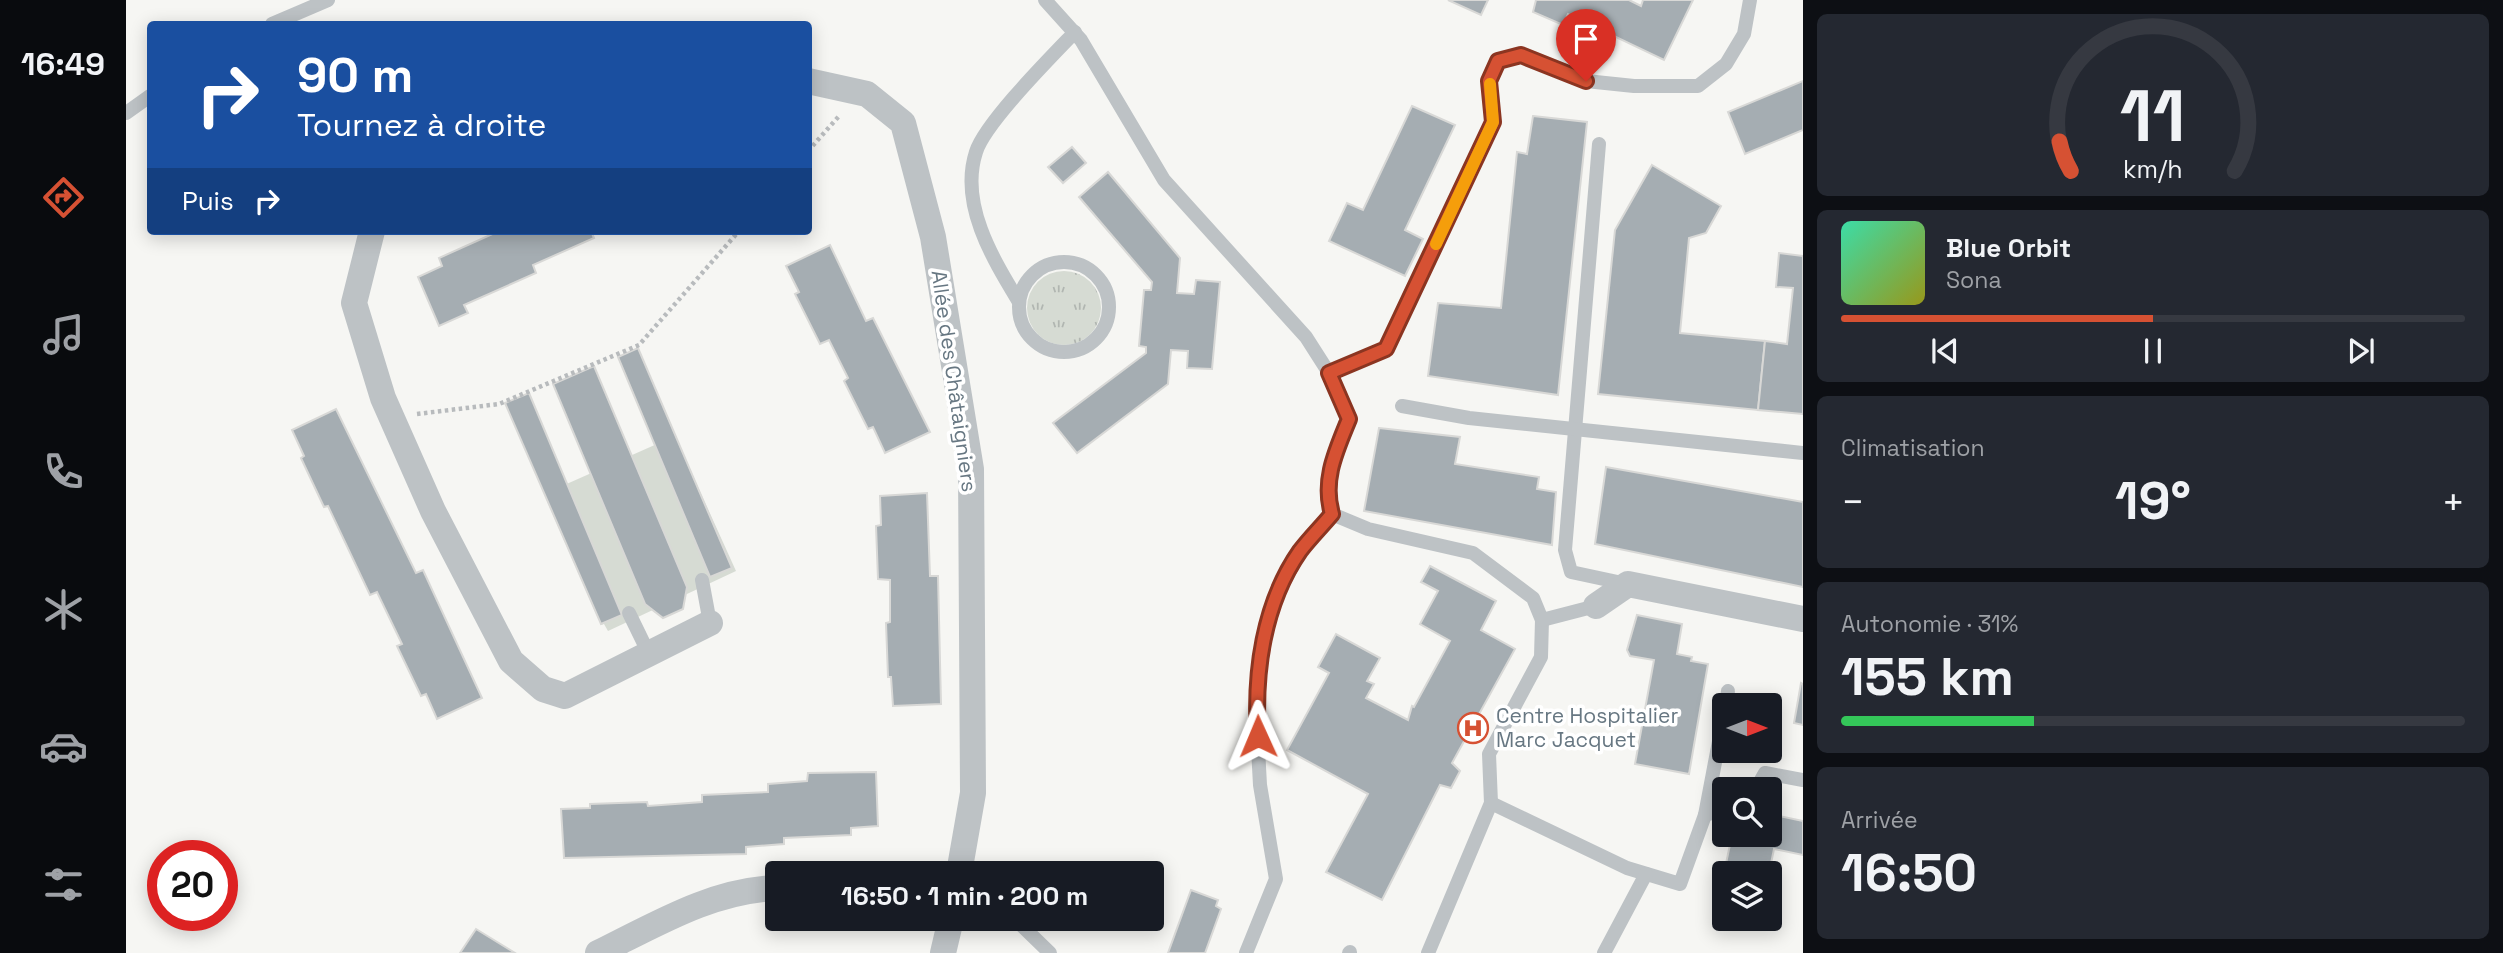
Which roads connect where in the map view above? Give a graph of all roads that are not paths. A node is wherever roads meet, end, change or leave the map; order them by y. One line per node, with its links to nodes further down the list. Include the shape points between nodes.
1 (328, 0): 4 (lane)
2 (1045, 0): 5 (lane)
3 (1750, 0): 12 (lane, via 1744,34 1726,64 1698,86 1586,81 1521,55 1498,61 1489,81 1493,122 1386,349)
4 (279, 21)
5 (1075, 32): 11 (lane, via 993,123 976,151 972,187 978,222 990,255); 12 (lane, via 1164,180 1306,337)
6 (812, 82): 31 (street, Allée des Châtaigniers, via 867,94 903,123 933,237 971,469 973,793)
7 (147, 98): 8 (lane)
8 (126, 113)
9 (1599, 144): 14 (lane)
10 (371, 235): 24 (street, via 354,303 383,398 433,512 511,661 543,689 565,696)
11 (1019, 302): 11 (lane, via 1020,320 1035,343 1062,353 1088,346 1100,336 1109,310 1102,282 1092,272 1066,262 1038,269 1028,279)
12 (1329, 373): 16 (lane, via 1349,419 1330,467 1327,497)
13 (1402, 406): 14 (lane)
14 (1576, 429): 15 (lane); 18 (lane, via 1565,550 1571,572)
15 (1803, 453)
16 (1332, 514): 22 (lane, via 1368,529 1474,553 1533,597); 39 (lane, via 1300,552 1278,593 1261,649 1256,712 1260,785 1276,878)
17 (702, 580): 23 (lane)
18 (1628, 584): 19 (street); 21 (street)
19 (1596, 606): 22 (lane)
20 (629, 612): 24 (lane)
21 (1803, 619)
22 (1542, 620): 28 (lane, via 1541,657 1489,754)
23 (710, 623): 24 (street)
24 (649, 654)
25 (1715, 763): 30 (lane)
26 (1763, 777): 27 (lane, via 1765,773)
27 (1803, 780)
28 (1491, 803): 32 (lane); 40 (lane)
29 (1712, 813): 30 (lane)
30 (1705, 815): 32 (lane, via 1681,884)
31 (961, 861)
32 (1646, 874): 41 (lane)
33 (765, 889): 36 (street, via 699,903)
34 (948, 931): 37 (street)
35 (1027, 931): 38 (lane)
36 (598, 953)
37 (943, 953)
38 (1050, 953)
39 (1246, 953)
40 (1429, 953)
41 (1604, 953)

